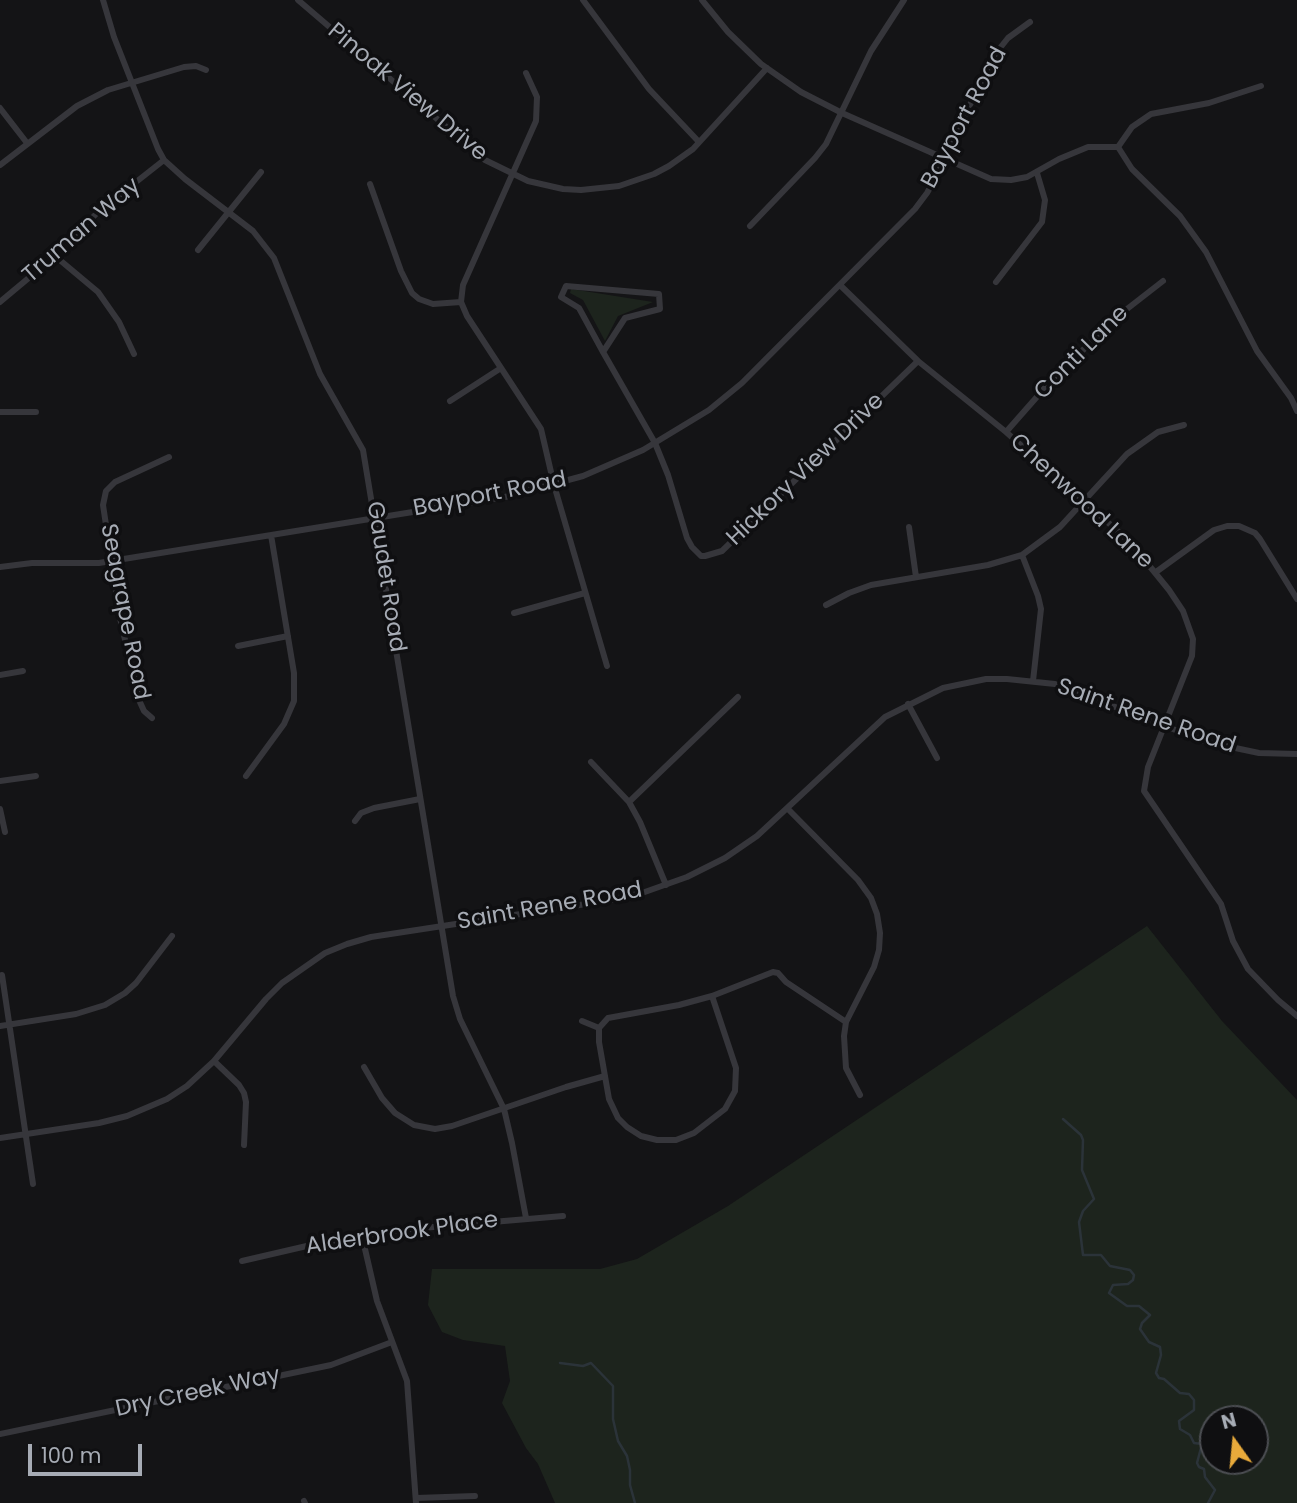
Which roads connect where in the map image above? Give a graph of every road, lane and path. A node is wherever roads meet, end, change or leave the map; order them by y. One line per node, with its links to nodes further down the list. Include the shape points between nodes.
1 (103, 0): 10 (street, Gaudet Road)
2 (298, 0): 22 (street, Pinoak View Drive, via 454,136)
3 (583, 0): 14 (street, via 649,89)
4 (702, 0): 7 (street)
5 (904, 0): 13 (street, via 871,51)
6 (1030, 22): 17 (street, Bayport Road, via 1008,38 992,58)
7 (767, 68): 13 (street); 14 (street, Pinoak View Drive)
8 (206, 70): 10 (street, via 184,66)
9 (526, 73): 22 (street, via 537,97 538,113)
10 (131, 81): 15 (street, via 77,106); 18 (street, Gaudet Road)
11 (1261, 86): 16 (street, via 1209,103 1151,114 1132,127)
12 (0, 108): 15 (street)
13 (842, 113): 17 (street); 25 (street, via 815,158)
14 (699, 142): 22 (street, Pinoak View Drive, via 670,166 620,186 563,189)
15 (27, 143): 19 (street)
16 (1118, 147): 21 (street, via 1077,150); 37 (street, via 1132,169 1180,216 1206,251 1257,351)
17 (944, 159): 21 (street, via 1000,181); 30 (street, Bayport Road, via 915,209)
18 (164, 160): 24 (street, Gaudet Road); 27 (street, Truman Way, via 98,212)
19 (0, 165)
20 (261, 172): 24 (street)
21 (1037, 173): 29 (street, via 1045,200 1042,222)
22 (512, 175): 32 (street, via 463,285)
23 (370, 184): 32 (street, via 412,293 433,304)
24 (230, 212): 26 (street); 48 (street, Gaudet Road, via 259,238 280,268 320,374 363,450)
25 (750, 226)
26 (198, 250)
27 (55, 256): 31 (street, Truman Way); 34 (street, via 97,292)
28 (1163, 281): 43 (street, Conti Lane, via 1118,316)
29 (996, 282)
30 (841, 286): 35 (street, Chenwood Lane); 44 (street, Bayport Road, via 742,383)
31 (0, 302)
32 (461, 302): 36 (street)
33 (603, 352): 33 (street, Hickory View Drive, via 579,308 561,296 566,286 659,294 660,309 625,318); 44 (street, Hickory View Drive)
34 (134, 354)
35 (918, 361): 43 (street, Chenwood Lane); 44 (street, Hickory View Drive, via 743,533 713,555 701,556 687,538)
36 (501, 368): 38 (street); 46 (street, via 541,429)
37 (1294, 396): 39 (street)
38 (450, 401)
39 (1297, 411)
40 (0, 412): 41 (street)
41 (36, 412)
42 (1184, 425): 47 (street, via 1158,432 1127,454)
43 (1006, 432): 47 (street, Chenwood Lane)
44 (655, 443): 46 (street, Bayport Road)
45 (169, 457): 52 (street, Seagrape Road, via 119,479 106,491 103,505)
46 (554, 485): 48 (street, Bayport Road); 56 (street)
47 (1084, 499): 51 (street, via 1052,534); 54 (street, Chenwood Lane)
48 (375, 517): 50 (street, Bayport Road); 76 (street, Gaudet Road)
49 (909, 527): 55 (street)
50 (271, 534): 52 (street, Bayport Road); 60 (street)
51 (1022, 555): 55 (street); 65 (street, via 1041,608)
52 (111, 561): 53 (street, Bayport Road); 68 (street, Seagrape Road, via 139,701)
53 (0, 567)
54 (1156, 572): 57 (street, via 1214,530 1239,526 1260,539); 69 (street, Chenwood Lane, via 1183,611 1193,639 1187,673)
55 (916, 577): 58 (street, via 864,587)
56 (585, 593): 59 (street); 62 (street)
57 (1297, 598)
58 (827, 605)
59 (514, 613)
60 (288, 636): 61 (street); 74 (street, via 293,706)
61 (238, 646)
62 (607, 666)
63 (23, 671): 64 (street)
64 (0, 675)
65 (1033, 681): 67 (street, Saint Rene Road, via 962,683); 69 (street, Saint Rene Road, via 1069,688)
66 (738, 697): 77 (street)
67 (908, 704): 71 (street); 78 (street, Saint Rene Road, via 869,730)
68 (152, 718)
69 (1165, 727): 70 (street, Saint Rene Road, via 1233,748); 87 (street, Chenwood Lane, via 1144,779 1146,796 1221,904 1248,969)
70 (1297, 754)
71 (937, 758)
72 (591, 762): 77 (street)
73 (36, 776): 75 (street)
74 (246, 776)
75 (0, 782)
76 (420, 799): 80 (street, via 374,808); 83 (street, Gaudet Road)
77 (629, 802): 82 (street)
78 (788, 808): 82 (street, Saint Rene Road, via 725,858); 89 (street, via 858,880 877,914 879,950)
79 (0, 809): 81 (street)
80 (355, 821)
81 (5, 832)
82 (666, 885): 83 (street, Saint Rene Road, via 612,900)
83 (442, 926): 93 (street, Saint Rene Road, via 371,937 325,953 266,999); 97 (street, Gaudet Road, via 456,1008)
84 (172, 936): 90 (street, via 136,983 105,1005)
85 (2, 975): 90 (street)
86 (712, 996): 89 (street, via 776,972); 92 (street, via 608,1018); 95 (street, via 737,1082 729,1104 704,1126 669,1141 634,1132 614,1112)
87 (1297, 1016)
88 (582, 1021): 92 (street)
89 (846, 1022): 96 (street, via 844,1059)
90 (10, 1024): 91 (street); 98 (street)
91 (0, 1026)
92 (599, 1028): 95 (street)
93 (214, 1061): 98 (street, Saint Rene Road, via 187,1086 146,1109); 100 (street, via 244,1093)
94 (364, 1067): 97 (street, via 390,1108 414,1125 442,1129)
95 (605, 1076): 97 (street)
96 (860, 1095)
97 (504, 1109): 103 (street, Gaudet Road)
98 (26, 1134): 99 (street, Saint Rene Road); 101 (street)
99 (0, 1138)
100 (244, 1145)
101 (33, 1184)
102 (563, 1216): 103 (street, Alderbrook Place)
103 (526, 1218): 104 (street, Alderbrook Place)
104 (362, 1236): 105 (street, Alderbrook Place); 106 (street, via 377,1301)
105 (242, 1261)
106 (393, 1342): 107 (street, Dry Creek Way, via 331,1364); 109 (street, via 408,1390)
107 (0, 1434)
108 (475, 1496): 109 (street)
109 (416, 1501)

